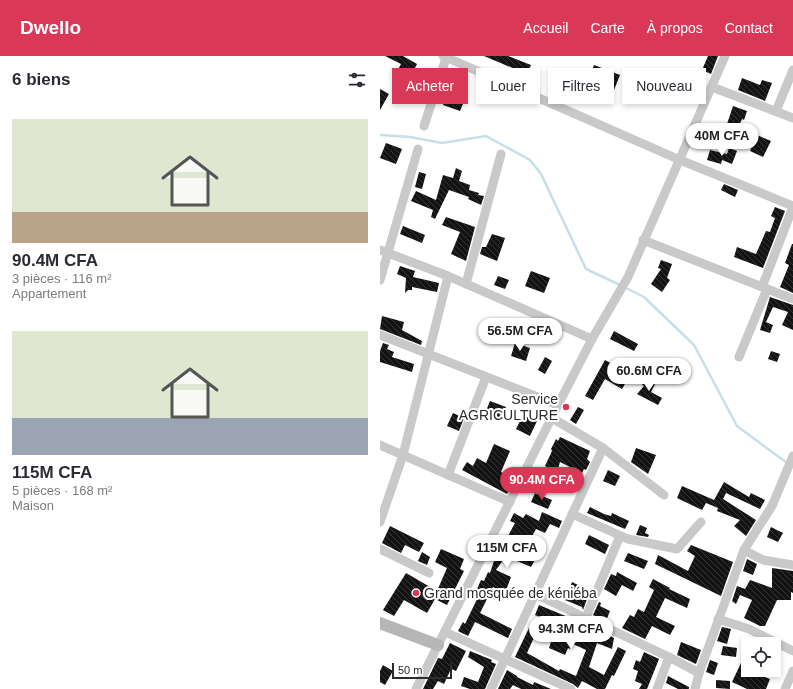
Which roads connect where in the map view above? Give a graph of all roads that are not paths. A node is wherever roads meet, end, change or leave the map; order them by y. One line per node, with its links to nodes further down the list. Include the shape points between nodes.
1 (725, 56): 4 (street)
2 (444, 57): 7 (street); 10 (street)
3 (793, 70): 5 (street)
4 (712, 87): 5 (street); 10 (street)
5 (776, 111): 6 (street)
6 (793, 118)
7 (424, 126)
8 (418, 149): 13 (street)
9 (501, 154): 16 (street)
10 (680, 160): 11 (street); 12 (street)
11 (793, 206): 17 (street)
12 (643, 240): 17 (street); 20 (street, via 628,278)
13 (383, 251): 14 (street); 15 (street)
14 (448, 276): 16 (street); 21 (street)
15 (380, 280)
16 (466, 284): 20 (street)
17 (764, 288): 18 (street); 22 (street)
18 (793, 299)
19 (380, 335): 21 (street)
20 (592, 339): 24 (street)
21 (428, 355): 23 (street); 28 (street)
22 (739, 357)
23 (486, 377): 24 (street); 30 (street)
24 (558, 405): 25 (street)
25 (552, 418): 27 (street); 32 (street)
26 (380, 445): 28 (street)
27 (603, 448): 31 (street); 33 (street)
28 (403, 455): 30 (street); 34 (street)
29 (793, 456): 38 (street, via 772,506)
30 (448, 475): 32 (street)
31 (664, 495)
32 (510, 502): 45 (street)
33 (572, 514): 36 (street); 41 (street)
34 (380, 522)
35 (701, 522): 36 (street, via 676,549 628,540)
36 (620, 536): 42 (street)
37 (380, 549): 40 (street)
38 (744, 550): 39 (street, via 763,560); 43 (street)
39 (793, 565)
40 (429, 573)
41 (535, 594): 42 (street); 49 (street)
42 (586, 617): 48 (street)
43 (718, 619): 47 (street, via 749,628); 51 (street)
44 (380, 623): 46 (street)
45 (445, 632): 46 (street); 49 (street)
46 (438, 645): 53 (street)
47 (793, 651)
48 (669, 657): 51 (street); 55 (street)
49 (504, 659): 52 (street); 54 (street)
50 (793, 670): 57 (street)
51 (699, 673): 56 (street)
52 (567, 688)
53 (416, 689)
54 (491, 689)
55 (657, 689)
56 (696, 689)
57 (785, 689)

